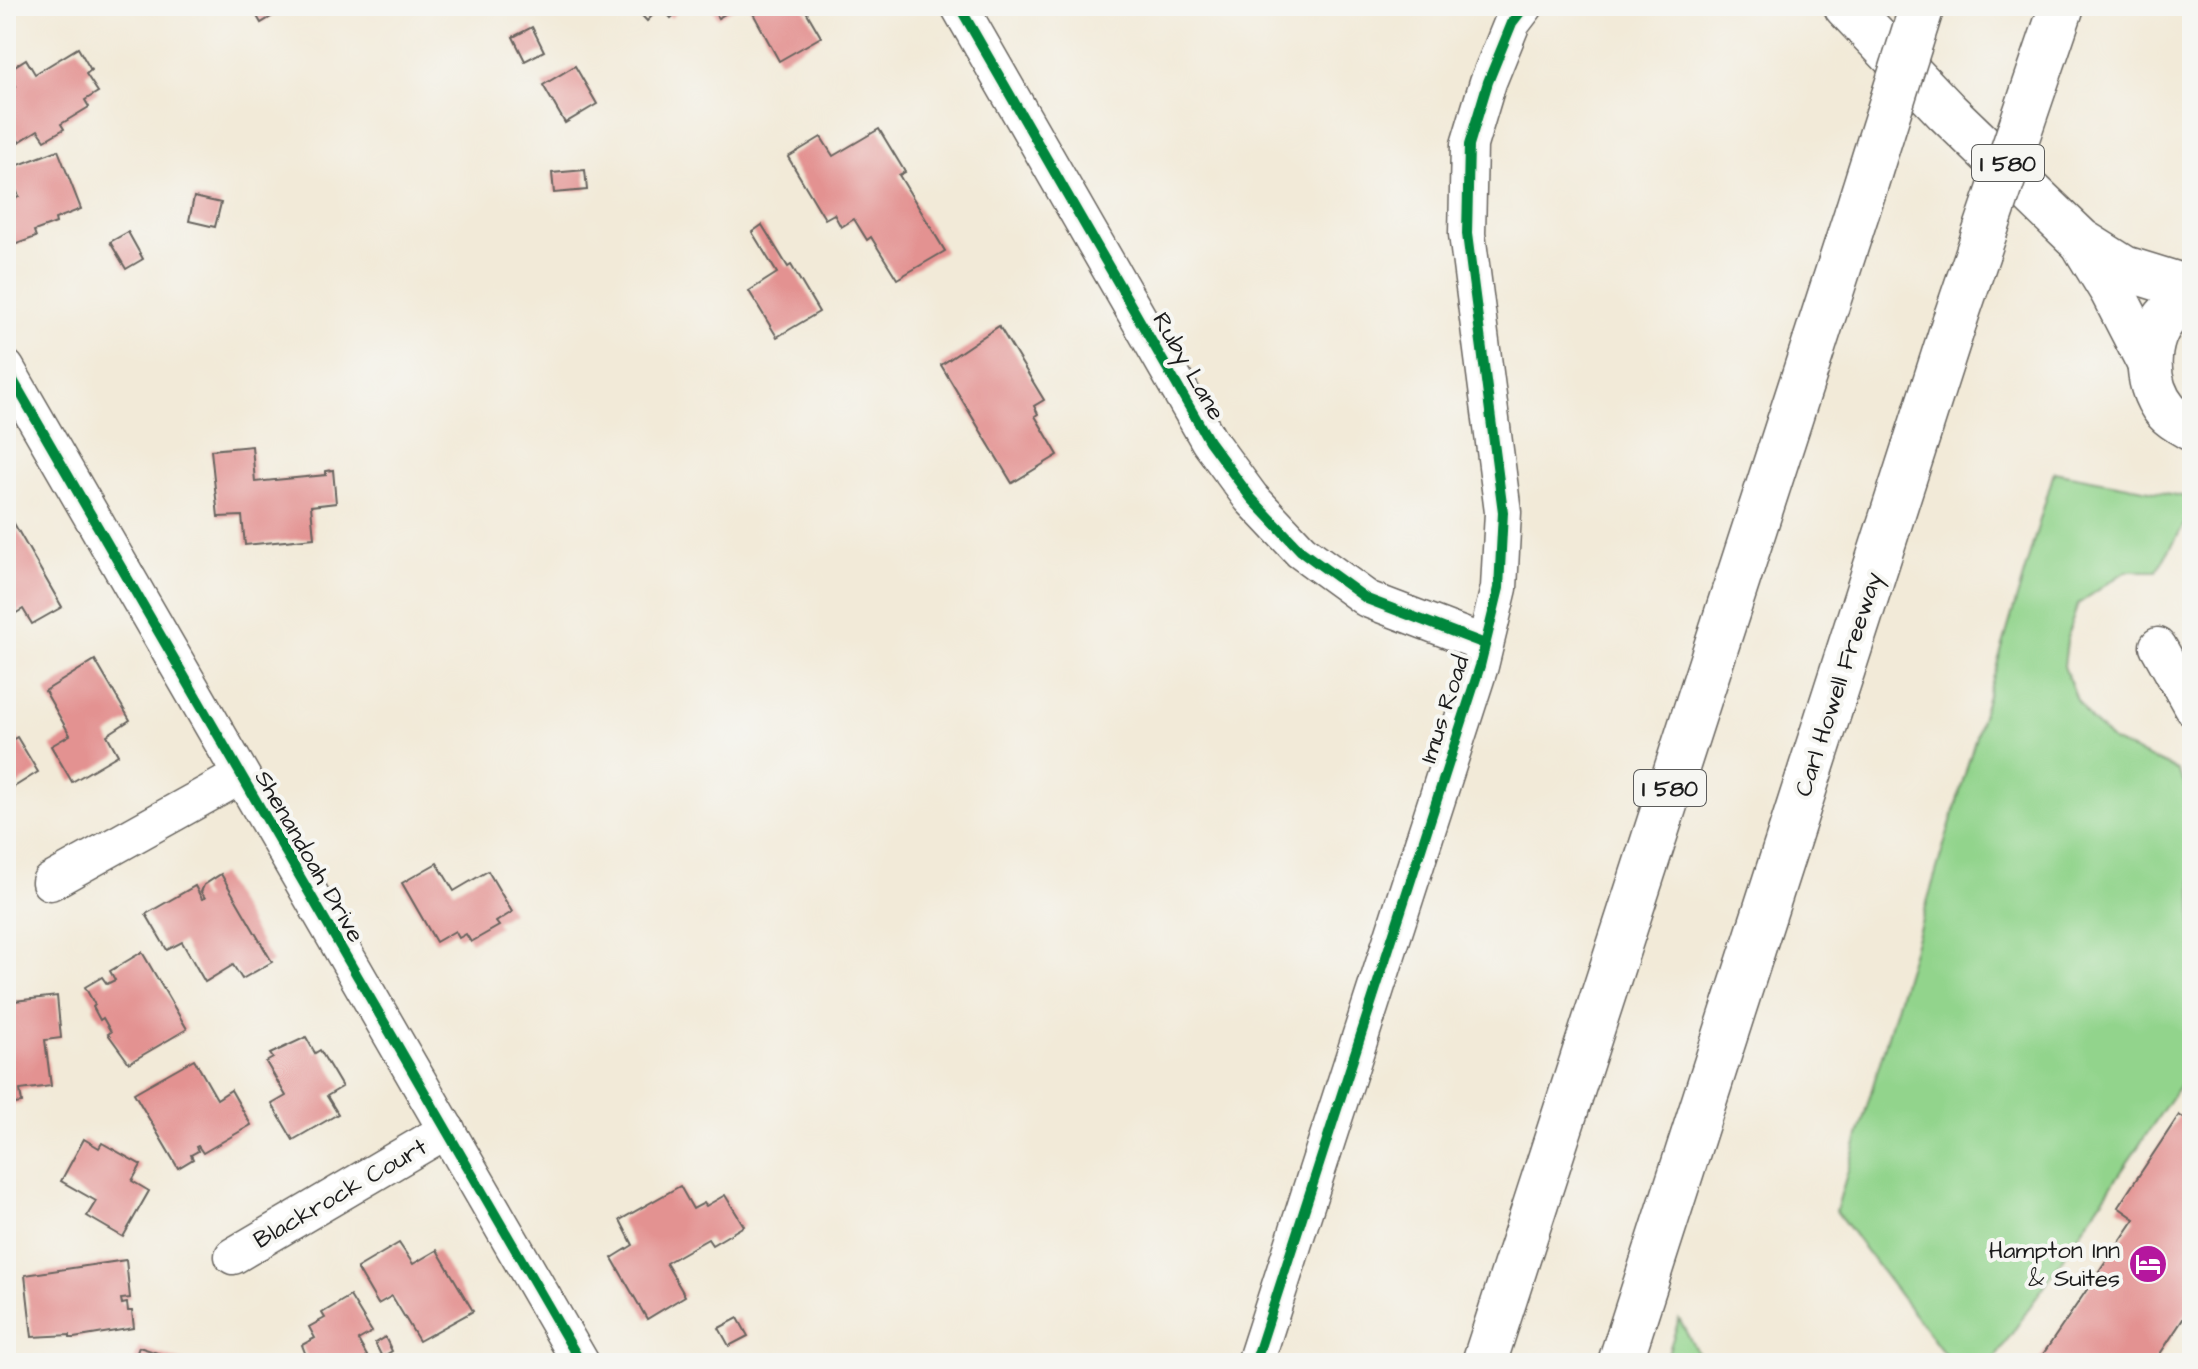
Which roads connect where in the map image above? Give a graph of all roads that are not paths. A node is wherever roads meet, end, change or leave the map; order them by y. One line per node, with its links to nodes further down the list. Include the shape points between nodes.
1 (959, 6): 13 (street, Ruby Lane, via 1209,441 1251,498 1301,551 1367,599)
2 (1525, 6): 13 (street, Imus Road, via 1512,23 1488,82 1469,145 1467,234 1503,512 1499,588)
3 (1846, 6): 6 (main road)
4 (1922, 6): 22 (main road, I 580, bridge)
5 (2062, 6): 23 (main road, Carl Howell Freeway / I 580, bridge, via 1955,320)
6 (2081, 241): 7 (main road, via 2124,268); 9 (main road)
7 (2192, 289)
8 (2192, 300): 9 (main road, via 2174,309 2155,333)
9 (2148, 361): 12 (main road, via 2153,390 2166,411)
10 (6, 368): 11 (street, Shenandoah Drive)
11 (20, 425): 16 (street, Shenandoah Drive)
12 (2192, 429)
13 (1485, 644): 21 (street, Imus Road)
14 (2158, 646): 15 (street)
15 (2192, 707)
16 (240, 776): 17 (street); 18 (street, Shenandoah Drive)
17 (50, 882)
18 (447, 1130): 19 (street, Blackrock Court); 20 (street, Shenandoah Drive)
19 (233, 1256)
20 (581, 1363)
21 (1255, 1363)
22 (1484, 1363)
23 (1620, 1363)

